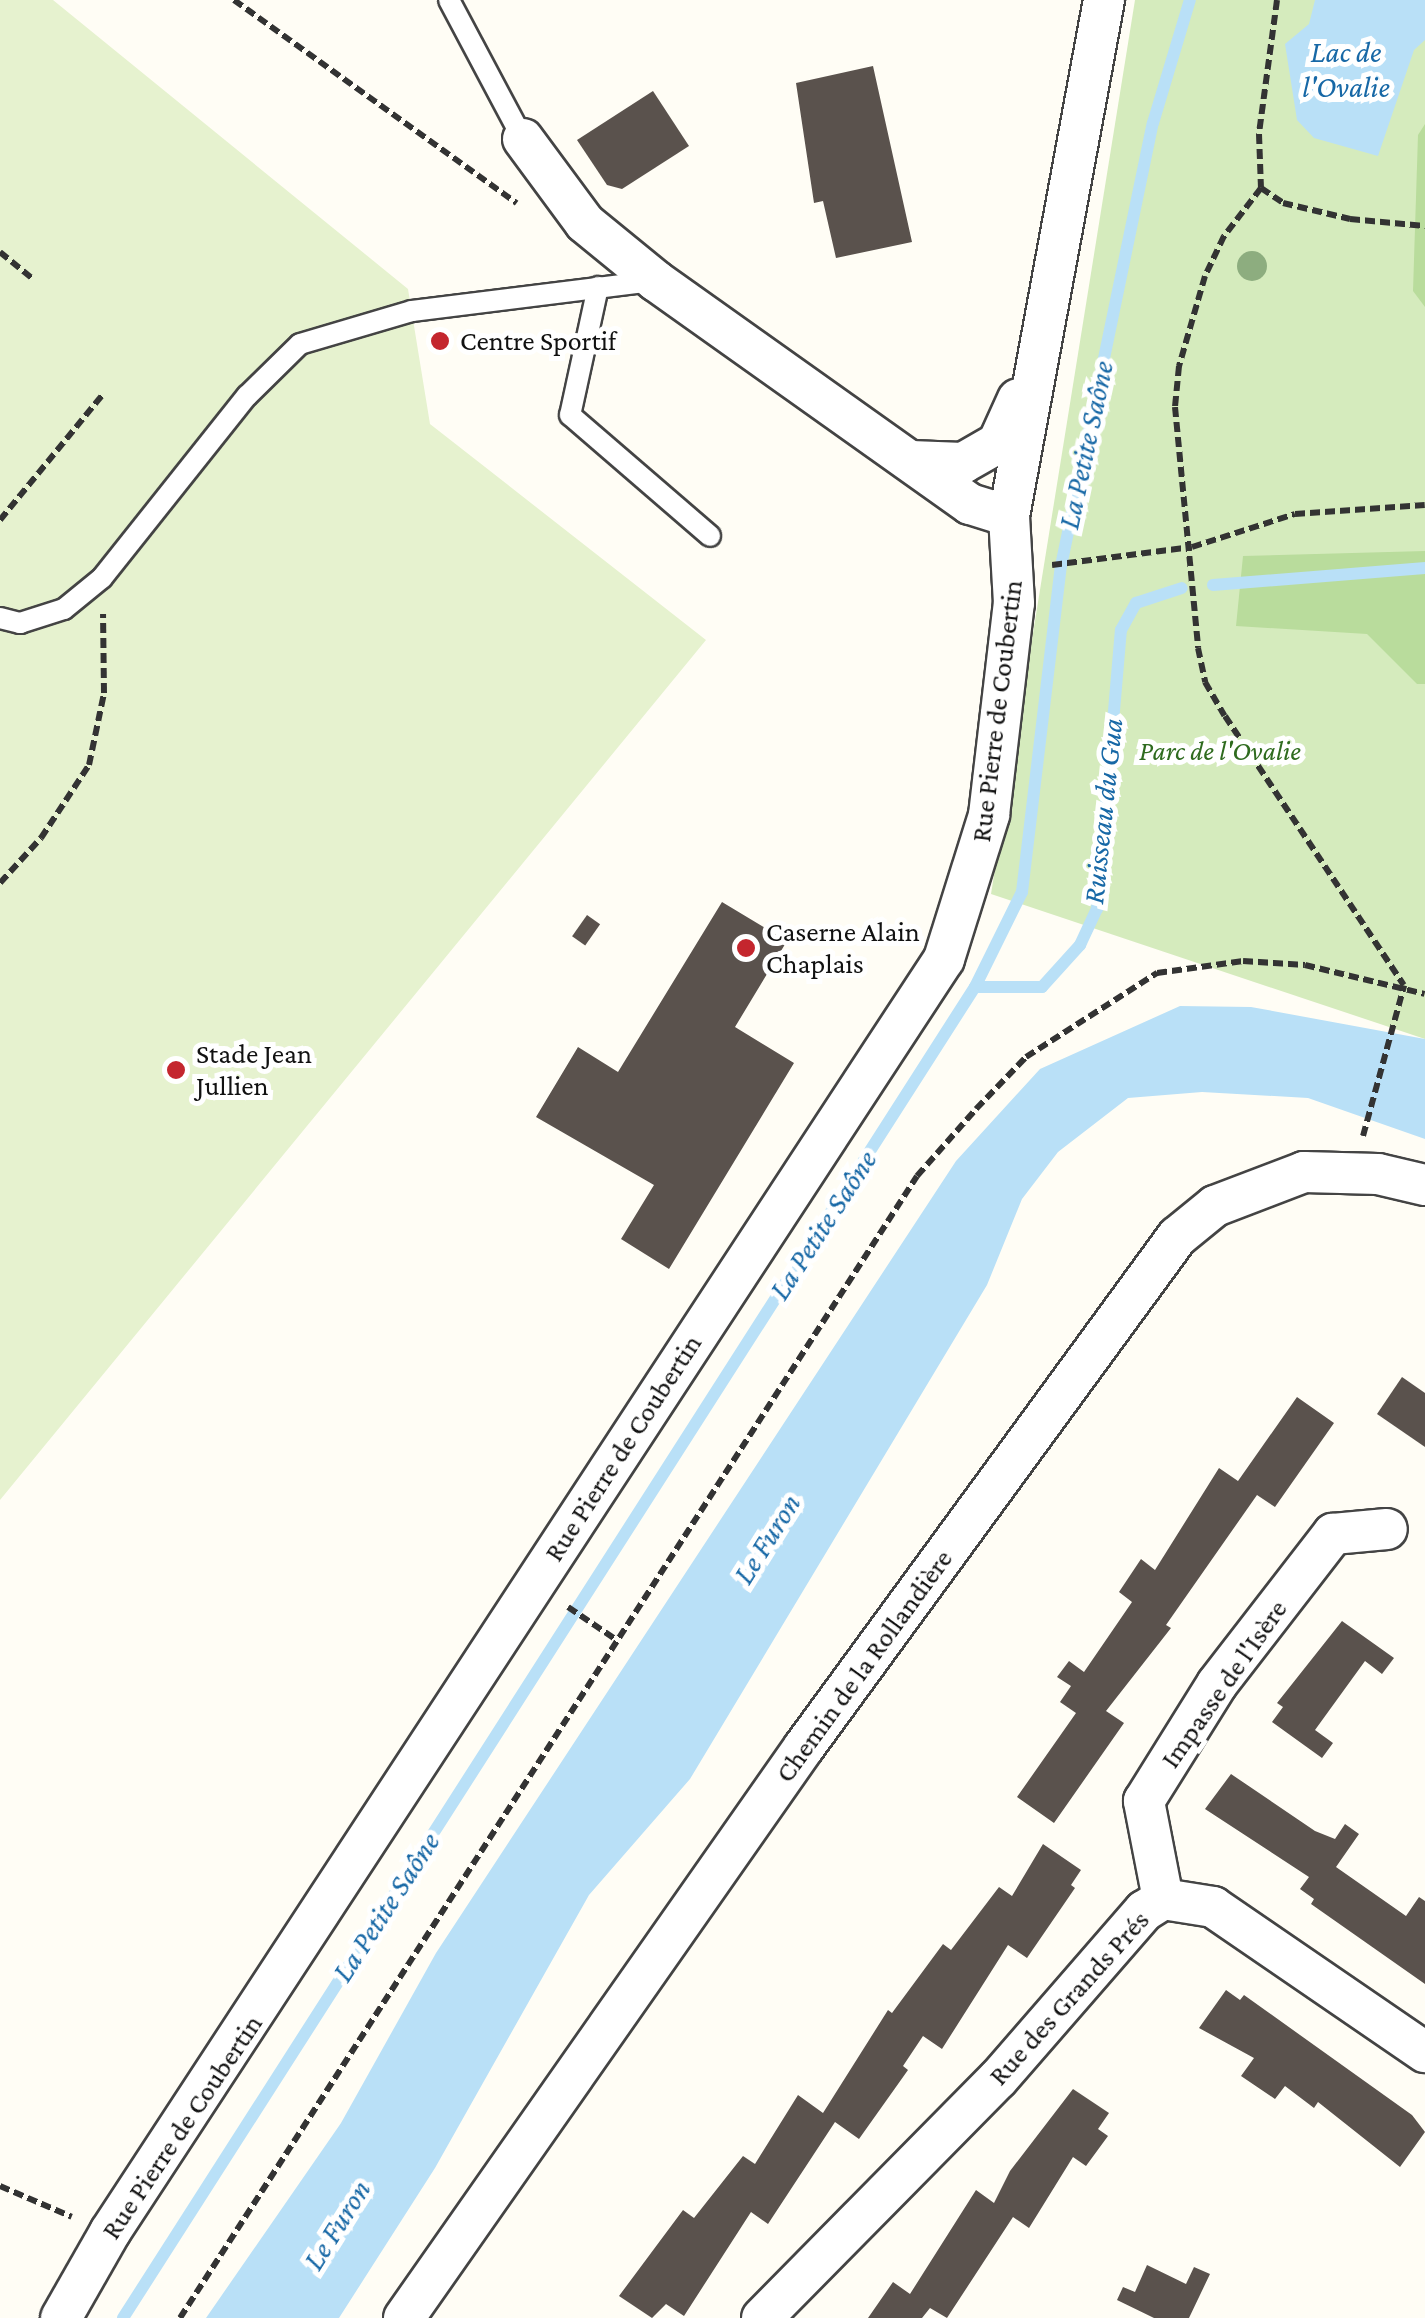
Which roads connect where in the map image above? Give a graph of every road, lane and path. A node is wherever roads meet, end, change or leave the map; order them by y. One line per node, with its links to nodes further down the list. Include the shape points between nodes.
1 (234, 0): 7 (path)
2 (450, 0): 5 (lane)
3 (1104, 0): 14 (street, Rue Pierre de Coubertin)
4 (1277, 0): 6 (path, via 1260,134)
5 (523, 139): 12 (street, via 585,223)
6 (1261, 188): 8 (path, via 1283,203 1333,215); 21 (path, via 1212,263 1179,366 1175,407)
7 (534, 215)
8 (1422, 226): 9 (path)
9 (1425, 234)
10 (0, 252): 11 (path)
11 (33, 279)
12 (656, 280): 13 (lane); 16 (street)
13 (598, 287): 20 (lane, via 570,415); 23 (lane, via 369,319 300,344 247,396)
14 (1035, 364): 16 (street, Rue Pierre de Coubertin, via 998,443 964,463); 18 (street, Rue Pierre de Coubertin)
15 (104, 393): 19 (path)
16 (910, 461): 18 (street, via 970,504)
17 (1425, 505): 21 (path, via 1294,514)
18 (1009, 516): 36 (street, Rue Pierre de Coubertin, via 1014,603 989,815 944,959)
19 (0, 520)
20 (710, 536)
21 (1192, 546): 22 (path); 26 (path, via 1206,682)
22 (1034, 568)
23 (102, 578): 24 (lane, via 64,609 20,623); 25 (path, via 104,693 89,765 41,838)
24 (0, 618)
25 (0, 883)
26 (1404, 986): 27 (path); 28 (path); 32 (path, via 1304,964 1243,960 1157,973 1026,1057 917,1176)
27 (1425, 994)
28 (1360, 1146)
29 (1425, 1186): 39 (street, Chemin de la Rollandière, via 1378,1174 1304,1172 1214,1206 1177,1237 804,1746)
30 (1388, 1530): 33 (street, Impasse de l'Isère, via 1332,1534 1216,1684 1144,1801)
31 (552, 1596): 32 (path)
32 (615, 1639): 38 (path)
33 (1163, 1899): 34 (street, Rue des Grands Prés, via 1213,1907); 40 (street, Rue des Grands Prés, via 1144,1911 998,2079)
34 (1425, 2052)
35 (0, 2186): 36 (path)
36 (110, 2232): 37 (street, Rue Pierre de Coubertin)
37 (62, 2318)
38 (180, 2318)
39 (404, 2318)
40 (762, 2318)

